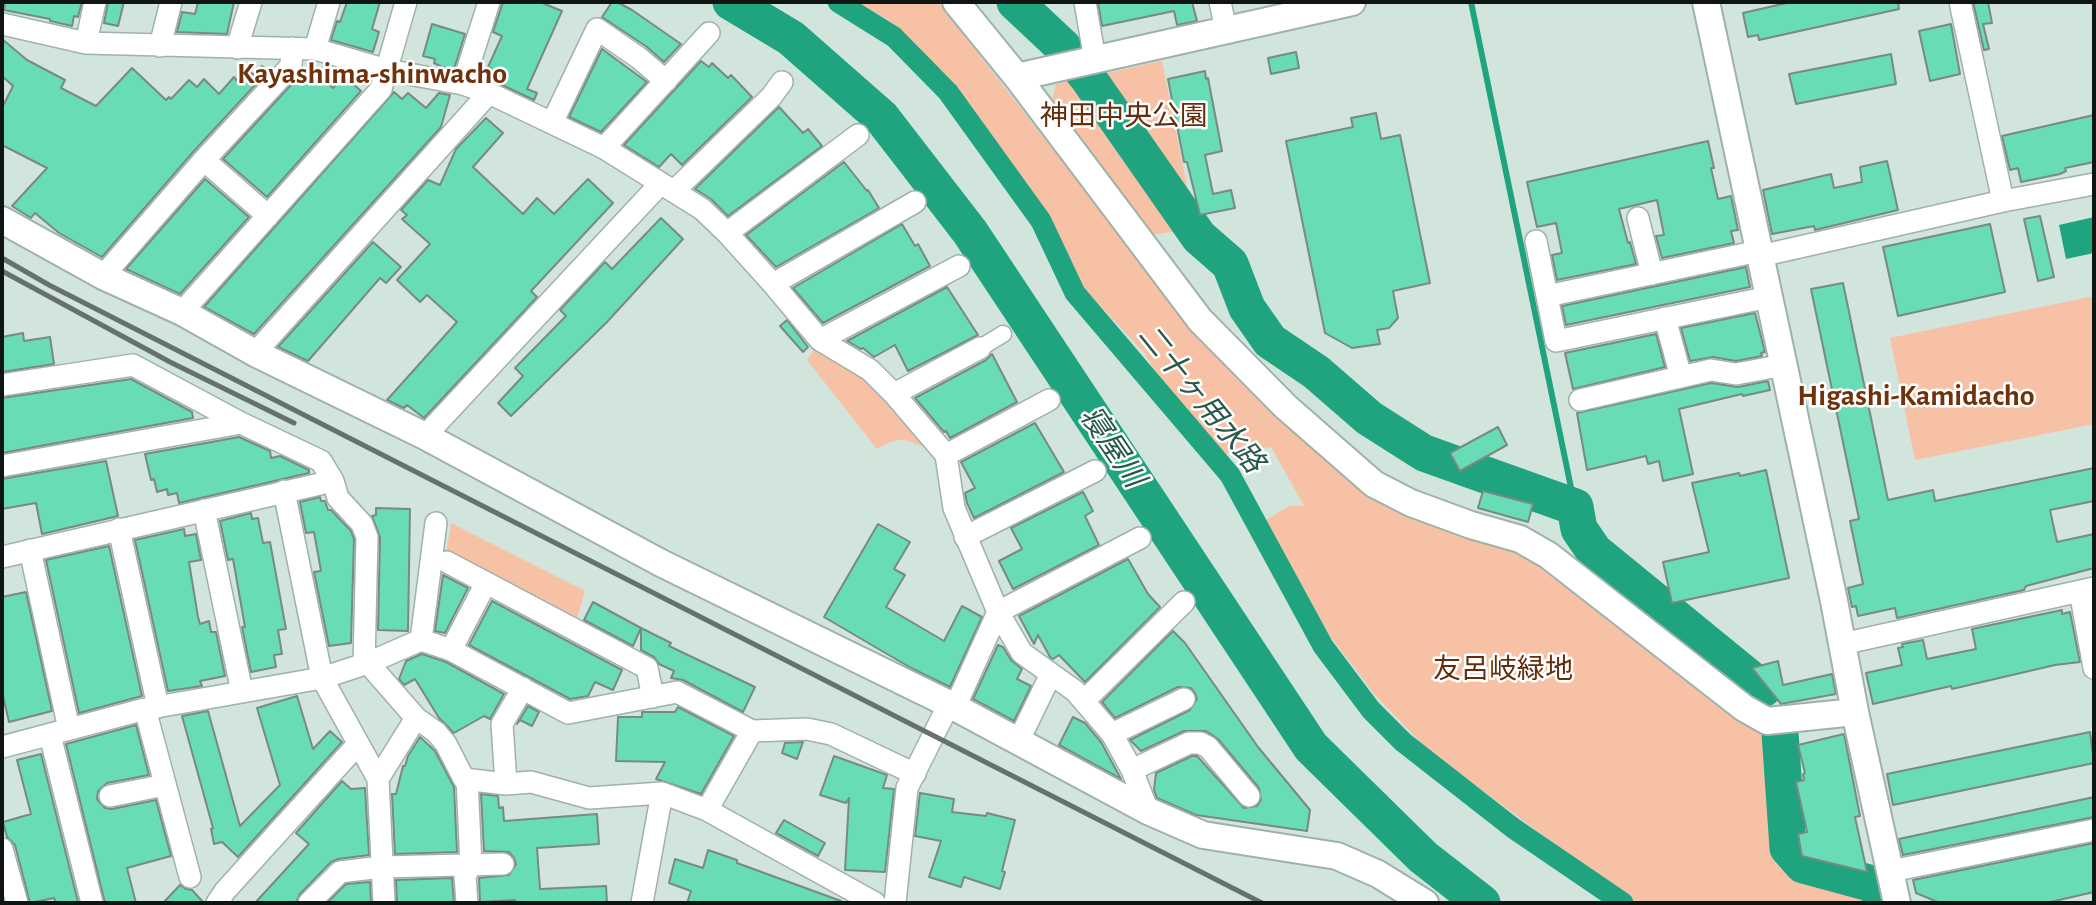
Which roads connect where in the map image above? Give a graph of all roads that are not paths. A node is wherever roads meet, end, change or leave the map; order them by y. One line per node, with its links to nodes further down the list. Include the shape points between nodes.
1 (95, 2): 16 (street)
2 (171, 2): 17 (street)
3 (251, 2): 18 (street)
4 (329, 2): 20 (street)
5 (406, 2): 22 (street)
6 (489, 2): 26 (street)
7 (956, 2): 23 (street)
8 (1085, 2): 21 (street)
9 (1220, 2): 14 (street)
10 (1352, 2): 14 (street)
11 (1706, 2): 41 (street)
12 (1960, 2): 34 (street)
13 (2, 24): 16 (street)
14 (1226, 30): 21 (street)
15 (709, 33): 24 (street)
16 (86, 43): 17 (street)
17 (160, 46): 18 (street)
18 (237, 48): 19 (street)
19 (292, 48): 20 (street); 31 (street, via 291,66)
20 (316, 49): 22 (street)
21 (1096, 60): 23 (street)
22 (387, 69): 26 (street); 36 (street, via 381,89)
23 (1017, 77): 93 (street, via 1200,320 1286,407 1374,484 1411,503 1520,539 1548,555 1744,708 1767,721)
24 (666, 81): 28 (street, via 597,29); 30 (street)
25 (782, 82): 33 (street, via 772,97)
26 (463, 85): 27 (street)
27 (489, 93): 28 (street); 53 (street)
28 (552, 123): 30 (street)
29 (858, 135): 39 (street)
30 (604, 148): 33 (street)
31 (204, 160): 36 (street); 44 (street)
32 (2094, 184): 34 (street)
33 (668, 187): 39 (street, via 702,209); 61 (street)
34 (2003, 201): 41 (street)
35 (915, 202): 45 (street)
36 (268, 216): 48 (street)
37 (1638, 218): 43 (street)
38 (2, 220): 44 (street)
39 (727, 233): 45 (street)
40 (1536, 241): 46 (street)
41 (1760, 253): 43 (street); 47 (street)
42 (959, 266): 51 (street)
43 (1651, 274): 46 (street)
44 (103, 276): 48 (street)
45 (773, 284): 51 (street)
46 (1547, 296): 49 (street, via 1556,341)
47 (1769, 297): 49 (street); 54 (street)
48 (182, 312): 53 (street)
49 (1665, 318): 55 (street)
50 (1003, 334): 52 (street)
51 (820, 340): 57 (street, via 870,370)
52 (980, 348): 57 (street)
53 (255, 353): 61 (street)
54 (1784, 365): 55 (street); 80 (street)
55 (1681, 377): 59 (street)
56 (2, 385): 60 (street, via 133,365)
57 (894, 394): 62 (street)
58 (1049, 400): 62 (street)
59 (1580, 400)
60 (241, 423): 63 (street); 65 (street, via 321,461)
61 (425, 436): 91 (street, via 661,563)
62 (946, 455): 70 (street, via 954,508)
63 (2, 466)
64 (1095, 471): 70 (street)
65 (334, 481): 66 (street); 82 (street, via 338,498 362,524 367,537)
66 (284, 491): 67 (street); 85 (street)
67 (204, 510): 69 (street); 87 (street)
68 (436, 523): 79 (street)
69 (119, 529): 72 (street); 92 (street)
70 (965, 537): 78 (street)
71 (1139, 538): 78 (street)
72 (30, 550): 73 (street); 96 (street)
73 (2, 557)
74 (447, 562): 75 (street)
75 (486, 583): 81 (street); 88 (street, via 646,668)
76 (2087, 590): 80 (street); 83 (street)
77 (1184, 602): 90 (street)
78 (998, 612): 84 (street, via 1022,653); 91 (street)
79 (421, 640): 81 (street); 82 (street)
80 (1842, 643): 93 (street)
81 (451, 650): 86 (street)
82 (366, 664): 85 (street); 94 (street)
83 (2094, 668)
84 (1051, 674): 90 (street); 98 (street)
85 (322, 678): 87 (street); 99 (street)
86 (523, 688): 88 (street, via 568,713); 105 (street, via 502,724)
87 (242, 692): 92 (street)
88 (653, 696): 95 (street, via 677,692)
89 (1184, 699): 97 (street)
90 (1084, 701): 97 (street)
91 (952, 706): 98 (street); 102 (street)
92 (151, 708): 96 (street); 106 (street)
93 (1855, 712): 117 (street)
94 (416, 718): 103 (street); 104 (street, via 436,732)
95 (752, 731): 102 (street, via 807,729 831,734); 110 (street)
96 (59, 732): 100 (street); 120 (street)
97 (1112, 734): 101 (street)
98 (1018, 742): 111 (street)
99 (358, 744): 103 (street); 121 (street)
100 (2, 747)
101 (1132, 770): 109 (street, via 1189,743 1200,743); 111 (street)
102 (915, 774): 127 (street, via 907,788)
103 (378, 779): 116 (street)
104 (467, 779): 105 (street); 115 (street)
105 (506, 784): 107 (street, via 531,782 589,798)
106 (165, 785): 108 (street); 118 (street)
107 (662, 793): 110 (street); 125 (street)
108 (110, 796)
109 (1249, 796)
110 (707, 810): 126 (street)
111 (1148, 811): 128 (street, via 1203,835 1337,856)
112 (2094, 830): 117 (street)
113 (2, 849): 119 (street)
114 (503, 863): 115 (street)
115 (471, 865): 116 (street); 124 (street, via 465,876)
116 (381, 867): 122 (street, via 340,872); 123 (street)
117 (1891, 871): 129 (street)
118 (190, 877)
119 (17, 903)
120 (92, 903)
121 (217, 903)
122 (309, 903)
123 (384, 903)
124 (467, 903)
125 (642, 903)
126 (876, 903)
127 (895, 903)
128 (1425, 903)
129 (1897, 903)

